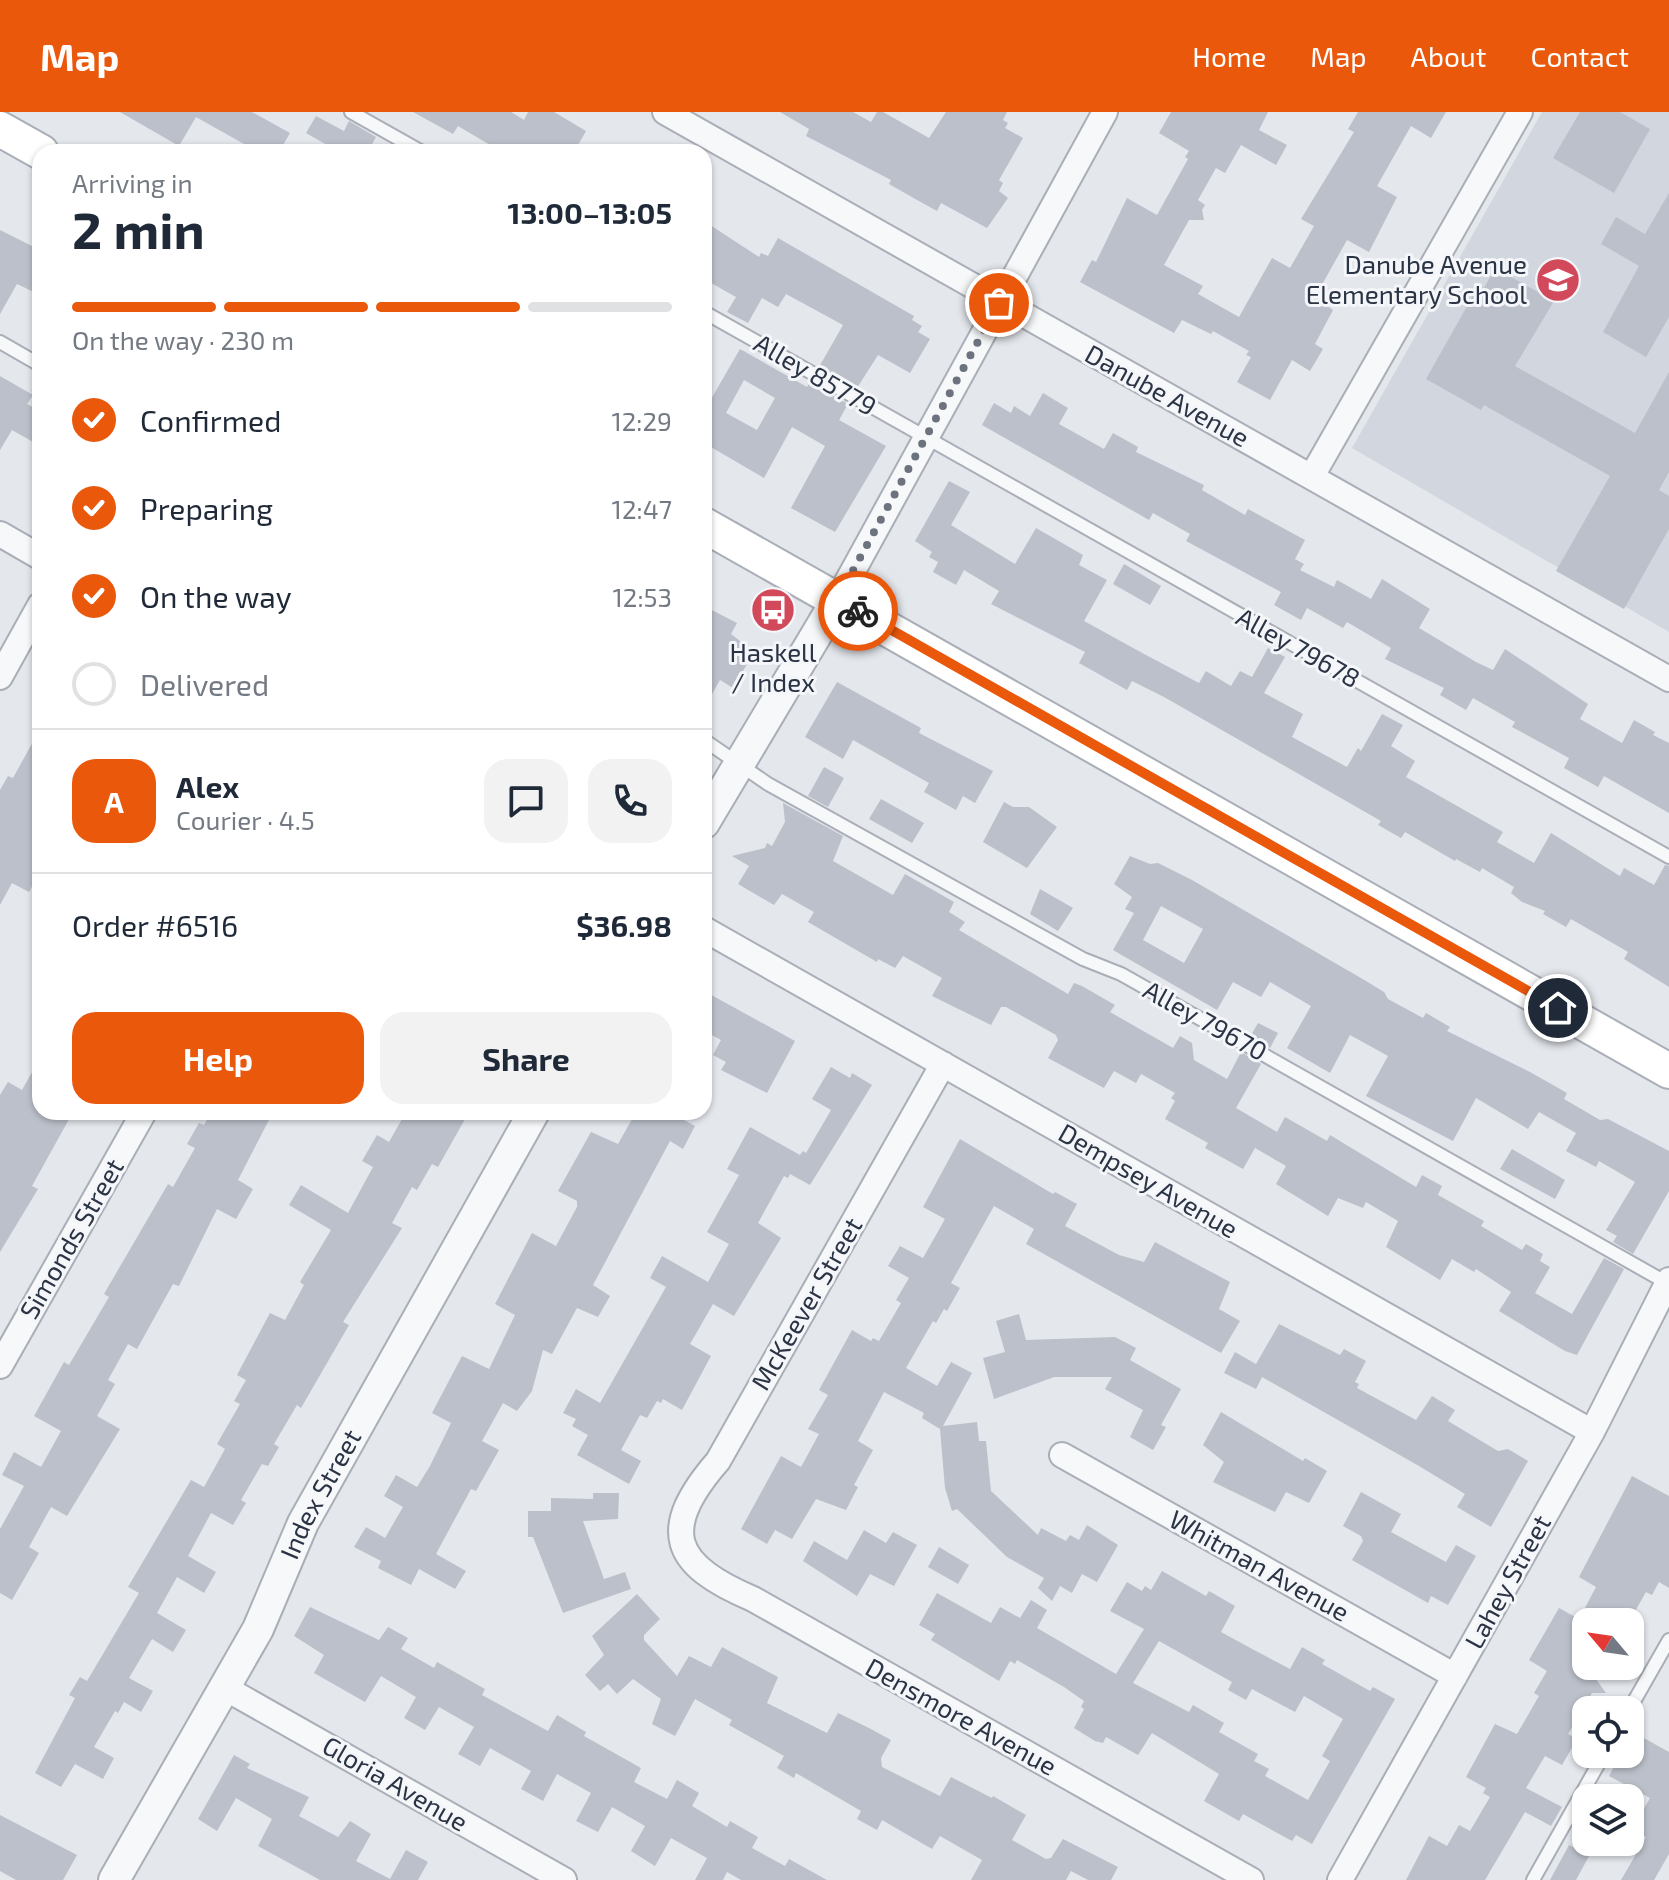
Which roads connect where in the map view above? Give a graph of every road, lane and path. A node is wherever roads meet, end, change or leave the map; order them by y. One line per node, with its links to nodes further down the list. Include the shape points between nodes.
1 (351, 112): 7 (lane)
2 (665, 112): 5 (street, Danube Avenue)
3 (1105, 112): 9 (street)
4 (1520, 112): 14 (street)
5 (705, 122): 9 (street, Danube Avenue)
6 (0, 129): 8 (main road)
7 (408, 144)
8 (32, 147)
9 (999, 303): 13 (street); 14 (street, Danube Avenue)
10 (712, 317): 13 (lane, Alley 85779)
11 (0, 342): 12 (lane)
12 (32, 360)
13 (926, 438): 18 (street); 25 (lane, Alley 79678)
14 (1312, 476): 21 (street, Danube Avenue)
15 (712, 530): 18 (main road)
16 (0, 534): 17 (street)
17 (32, 552)
18 (837, 600): 23 (street); 28 (main road)
19 (32, 619): 20 (street)
20 (0, 677)
21 (1669, 679)
22 (712, 745): 23 (lane, Alley 79670)
23 (741, 765): 24 (street); 31 (lane, Alley 79670)
24 (712, 810)
25 (1669, 857)
26 (712, 934): 27 (street, Dempsey Avenue)
27 (943, 1064): 33 (street, Dempsey Avenue); 35 (street, McKeever Street, via 718,1461 685,1506)
28 (1669, 1071)
29 (139, 1120): 32 (street, Simonds Street)
30 (530, 1120): 38 (street, Index Street, via 303,1523 258,1629)
31 (1668, 1281): 33 (street, Lahey Street)
32 (0, 1366)
33 (1592, 1432): 37 (street, Lahey Street)
34 (1062, 1455): 37 (street, Whitman Avenue)
35 (682, 1545): 43 (street, Densmore Avenue, via 705,1576)
36 (1669, 1640): 39 (lane)
37 (1455, 1676): 44 (street, Lahey Street)
38 (225, 1688): 41 (street, Index Street); 42 (street, Gloria Avenue)
39 (1637, 1696)
40 (1596, 1768): 45 (lane)
41 (114, 1880)
42 (564, 1880)
43 (1251, 1880)
44 (1340, 1880)
45 (1533, 1880)

